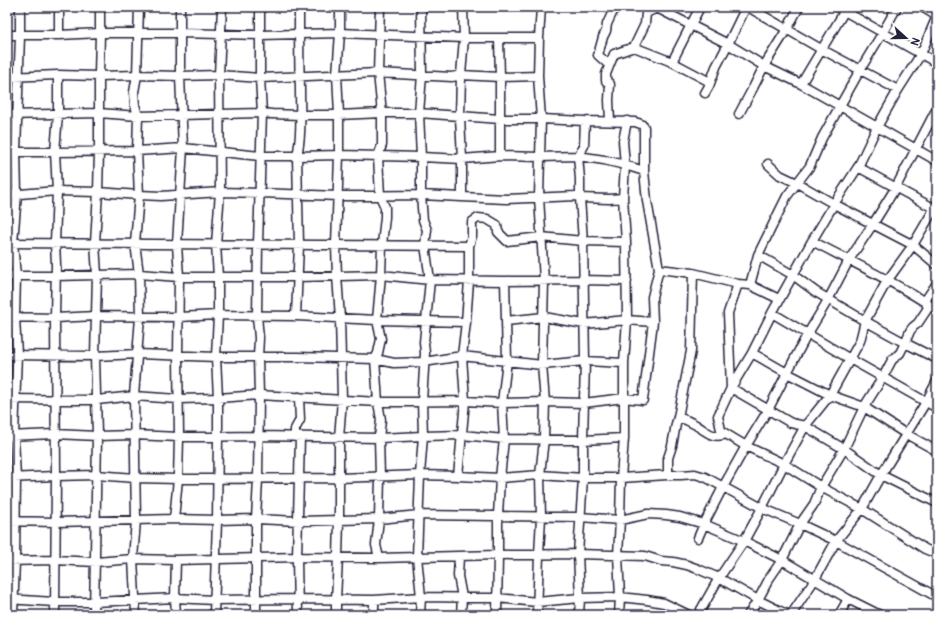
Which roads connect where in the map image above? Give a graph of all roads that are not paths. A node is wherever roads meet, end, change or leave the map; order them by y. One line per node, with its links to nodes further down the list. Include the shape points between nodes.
1 (20, 7): 37 (street)
2 (59, 7): 32 (street)
3 (100, 7): 27 (street)
4 (139, 7): 30 (street)
5 (180, 7): 28 (street)
6 (222, 7): 33 (street)
7 (260, 7): 34 (street)
8 (299, 7): 35 (street)
9 (340, 7): 29 (street)
10 (380, 7): 36 (street)
11 (421, 7): 38 (street)
12 (463, 7): 39 (street)
13 (541, 7): 40 (street)
14 (615, 7): 48 (street, via 598,55)
15 (656, 7): 24 (street); 43 (street, via 646,13 645,24)
16 (700, 7): 24 (street)
17 (747, 7): 25 (street); 42 (street)
18 (799, 7): 25 (street)
19 (837, 7): 22 (street)
20 (897, 7): 26 (street)
21 (922, 7): 23 (street)
22 (846, 9): 26 (street); 44 (street)
23 (937, 16): 45 (street)
24 (690, 26): 42 (street); 46 (street)
25 (787, 29): 44 (street); 49 (street)
26 (883, 32): 45 (street); 50 (street)
27 (100, 33): 30 (street); 32 (street); 57 (street)
28 (180, 33): 30 (street); 33 (street); 58 (street)
29 (340, 33): 35 (street); 36 (street); 53 (street)
30 (138, 34): 52 (street)
31 (7, 35): 37 (street)
32 (59, 35): 37 (street)
33 (221, 35): 34 (street); 59 (street)
34 (260, 35): 35 (street); 65 (street)
35 (299, 35): 60 (street)
36 (380, 35): 38 (street); 51 (street)
37 (20, 36): 63 (street)
38 (422, 37): 39 (street); 55 (street)
39 (464, 38): 41 (street); 56 (street)
40 (539, 38): 41 (street); 61 (street)
41 (499, 39): 64 (street)
42 (728, 44): 49 (street); 66 (street)
43 (634, 47): 46 (street); 48 (street, via 614,54)
44 (821, 49): 50 (street); 67 (street)
45 (921, 54): 47 (street); 68 (street)
46 (672, 62): 66 (street)
47 (937, 63)
48 (610, 65): 89 (street, via 606,80 610,84)
49 (764, 66): 67 (street); 79 (street)
50 (860, 70): 68 (street); 70 (street)
51 (378, 73): 53 (street); 55 (street); 74 (street)
52 (137, 74): 57 (street); 58 (street); 84 (street, via 134,92)
53 (338, 74): 60 (street); 83 (street)
54 (58, 75): 57 (street); 63 (street); 77 (street)
55 (422, 75): 56 (street); 75 (street)
56 (461, 75): 64 (street); 85 (street)
57 (99, 76): 72 (street)
58 (180, 76): 59 (street); 81 (street)
59 (219, 76): 65 (street); 78 (street)
60 (299, 76): 65 (street); 82 (street)
61 (538, 76): 64 (street); 87 (street)
62 (7, 77): 63 (street)
63 (19, 77): 76 (street)
64 (500, 77): 86 (street)
65 (260, 78): 73 (street)
66 (710, 82): 69 (street)
67 (802, 84): 70 (street)
68 (898, 90): 91 (street)
69 (705, 93)
70 (840, 106): 91 (street); 114 (street, via 810,166)
71 (936, 112): 93 (street)
72 (100, 113): 77 (street); 84 (street); 95 (street)
73 (262, 113): 78 (street); 82 (street); 101 (street)
74 (382, 113): 75 (street); 83 (street); 103 (street, via 382,145)
75 (419, 113): 85 (street); 106 (street)
76 (18, 114): 77 (street); 80 (street); 94 (street)
77 (58, 114): 98 (street)
78 (219, 114): 81 (street); 99 (street)
79 (739, 114)
80 (7, 115)
81 (182, 115): 84 (street); 92 (street)
82 (300, 115): 83 (street); 102 (street)
83 (339, 115): 100 (street)
84 (138, 116): 96 (street)
85 (460, 117): 86 (street); 108 (street)
86 (500, 119): 87 (street); 104 (street)
87 (541, 119): 88 (street); 107 (street)
88 (585, 121): 89 (street); 105 (street, via 584,146)
89 (610, 121): 90 (street)
90 (626, 121): 111 (street, via 623,141); 113 (street, via 644,127)
91 (877, 127): 93 (street); 112 (street)
92 (183, 148): 96 (street); 99 (street); 123 (street)
93 (916, 149): 109 (street); 115 (street)
94 (16, 151): 97 (street); 98 (street); 121 (street)
95 (99, 151): 96 (street); 98 (street); 117 (street)
96 (137, 151): 122 (street)
97 (7, 152)
98 (55, 152): 116 (street)
99 (220, 152): 101 (street); 118 (street)
100 (339, 155): 102 (street); 103 (street); 126 (street)
101 (260, 156): 102 (street); 119 (street)
102 (297, 156): 124 (street)
103 (378, 156): 106 (street); 127 (street)
104 (500, 156): 107 (street); 108 (street)
105 (578, 156): 107 (street); 111 (street); 130 (street)
106 (421, 157): 108 (street); 125 (street)
107 (540, 157): 128 (street)
108 (462, 159): 129 (street)
109 (937, 161)
110 (768, 164): 114 (street, via 780,175)
111 (625, 165): 113 (street); 131 (street)
112 (858, 167): 115 (street); 132 (street)
113 (644, 171): 155 (street, via 646,201)
114 (797, 183): 132 (street); 152 (street, via 787,196)
115 (896, 187): 133 (street); 134 (street)
116 (57, 191): 117 (street); 121 (street); 140 (street)
117 (98, 192): 122 (street); 141 (street)
118 (220, 192): 119 (street); 123 (street); 144 (street)
119 (260, 193): 124 (street); 145 (street)
120 (7, 194): 121 (street)
121 (17, 194): 139 (street)
122 (139, 195): 123 (street); 142 (street)
123 (180, 195): 143 (street)
124 (299, 195): 126 (street); 146 (street)
125 (421, 195): 127 (street); 129 (street); 149 (street, via 427,230)
126 (338, 196): 127 (street); 147 (street)
127 (380, 196): 148 (street, via 386,207)
128 (539, 197): 129 (street); 130 (street); 135 (street)
129 (462, 198)
130 (580, 198): 131 (street); 136 (street)
131 (622, 198): 138 (street)
132 (834, 204): 134 (street); 137 (street)
133 (936, 208): 150 (street)
134 (873, 224): 150 (street); 153 (street)
135 (541, 237): 136 (street); 151 (street, via 507,241 498,232 497,225 478,218 472,222); 173 (street)
136 (583, 241): 138 (street); 170 (street)
137 (812, 241): 153 (street); 160 (street)
138 (626, 242): 174 (street)
139 (10, 243): 140 (street); 162 (street)
140 (54, 243): 141 (street); 163 (street)
141 (94, 243): 142 (street); 158 (street)
142 (135, 243): 143 (street); 157 (street)
143 (176, 244): 144 (street); 166 (street)
144 (216, 244): 145 (street); 167 (street)
145 (258, 244): 146 (street); 164 (street)
146 (299, 244): 147 (street); 168 (street)
147 (336, 245): 148 (street); 165 (street)
148 (382, 245): 149 (street); 159 (street)
149 (425, 245): 151 (street); 169 (street)
150 (913, 245): 154 (street); 175 (street)
151 (469, 246): 171 (street)
152 (758, 255): 160 (street); 178 (street)
153 (848, 260): 175 (street); 180 (street)
154 (937, 265)
155 (659, 269): 156 (street); 200 (street, via 652,297)
156 (693, 273): 177 (street); 248 (street, via 691,351)
157 (139, 274): 158 (street); 166 (street); 189 (street)
158 (97, 275): 163 (street); 185 (street)
159 (381, 275): 165 (street); 169 (street); 194 (street)
160 (793, 275): 179 (street); 180 (street)
161 (7, 276): 162 (street)
162 (16, 276): 163 (street); 188 (street)
163 (55, 276): 192 (street)
164 (258, 276): 167 (street); 168 (street); 186 (street)
165 (337, 276): 168 (street); 193 (street)
166 (179, 277): 167 (street); 190 (street)
167 (218, 277): 184 (street)
168 (297, 277): 187 (street)
169 (430, 280): 171 (street); 195 (street)
170 (583, 280): 173 (street); 174 (street); 201 (street)
171 (469, 281): 172 (street); 199 (street)
172 (506, 281): 173 (street); 197 (street)
173 (544, 281): 191 (street)
174 (627, 281): 196 (street)
175 (887, 281): 181 (street); 198 (street)
176 (937, 283): 181 (street)
177 (738, 284): 178 (street); 226 (street, via 728,313)
178 (750, 285): 179 (street)
179 (779, 299): 183 (street)
180 (828, 300): 198 (street); 202 (street)
181 (925, 301): 182 (street); 203 (street, via 928,308 910,331)
182 (937, 310)
183 (772, 313): 202 (street); 204 (street)
184 (218, 315): 186 (street); 190 (street); 212 (street)
185 (96, 316): 189 (street); 192 (street); 209 (street)
186 (257, 316): 187 (street); 213 (street)
187 (296, 316): 193 (street)
188 (11, 317): 192 (street); 205 (street)
189 (140, 317): 190 (street); 206 (street)
190 (179, 317): 210 (street)
191 (544, 317): 197 (street); 201 (street); 222 (street)
192 (55, 318): 208 (street)
193 (340, 318): 194 (street); 214 (street)
194 (377, 320): 195 (street); 215 (street, via 382,339)
195 (426, 320): 199 (street); 220 (street)
196 (627, 320): 200 (street); 201 (street); 221 (street)
197 (506, 321): 218 (street)
198 (864, 321): 203 (street); 216 (street, via 860,341)
199 (466, 322): 211 (street)
200 (652, 322): 232 (street, via 643,400)
201 (584, 324): 219 (street)
202 (807, 335): 216 (street); 223 (street)
203 (905, 343): 217 (street); 224 (street)
204 (752, 353): 223 (street); 226 (street)
205 (17, 354): 207 (street); 208 (street); 233 (street)
206 (138, 354): 209 (street); 210 (street); 229 (street)
207 (7, 355)
208 (55, 355): 209 (street); 236 (street)
209 (95, 356): 237 (street)
210 (178, 356): 212 (street); 234 (street)
211 (462, 356): 218 (street); 220 (street); 239 (street)
212 (216, 357): 213 (street); 231 (street)
213 (258, 357): 214 (street); 228 (street)
214 (341, 358): 215 (street); 235 (street)
215 (375, 359): 220 (street, via 394,363); 240 (street)
216 (850, 359): 224 (street); 227 (street)
217 (937, 359)
218 (507, 360): 222 (street); 243 (street)
219 (585, 361): 221 (street); 222 (street); 244 (street)
220 (424, 362): 238 (street)
221 (624, 363): 232 (street)
222 (542, 365): 241 (street)
223 (787, 373): 227 (street); 247 (street)
224 (883, 377): 242 (street); 245 (street)
225 (937, 381): 242 (street)
226 (731, 388): 247 (street); 252 (street, via 718,416 721,430)
227 (830, 394): 245 (street); 249 (street)
228 (259, 395): 230 (street); 231 (street); 257 (street)
229 (134, 396): 234 (street); 237 (street); 251 (street)
230 (298, 397): 235 (street); 261 (street, via 300,420 295,429)
231 (218, 398): 234 (street); 260 (street)
232 (624, 398): 244 (street); 264 (street)
233 (11, 399): 236 (street); 255 (street)
234 (178, 399): 259 (street)
235 (342, 399): 240 (street); 262 (street)
236 (55, 400): 237 (street); 250 (street)
237 (96, 400): 256 (street)
238 (422, 401): 239 (street); 240 (street); 258 (street)
239 (465, 401): 243 (street); 254 (street)
240 (378, 402): 263 (street)
241 (545, 402): 243 (street); 244 (street); 266 (street)
242 (926, 402): 246 (street); 253 (street)
243 (502, 403): 265 (street)
244 (584, 403): 267 (street)
245 (864, 407): 253 (street); 269 (street)
246 (937, 408)
247 (768, 410): 249 (street, via 791,423); 268 (street)
248 (678, 417): 252 (street, via 713,436); 274 (street, via 668,458)
249 (805, 426): 269 (street); 271 (street)
250 (55, 434): 255 (street); 256 (street); 276 (street)
251 (134, 434): 256 (street); 259 (street); 282 (street)
252 (726, 434): 268 (street)
253 (906, 434): 270 (street); 275 (street)
254 (462, 435): 258 (street); 265 (street); 278 (street)
255 (10, 436): 281 (street)
256 (97, 436): 272 (street)
257 (259, 436): 260 (street); 261 (street); 290 (street)
258 (423, 436): 263 (street); 277 (street)
259 (179, 437): 260 (street); 288 (street)
260 (218, 437): 289 (street)
261 (298, 437): 262 (street); 283 (street)
262 (338, 438): 263 (street); 284 (street)
263 (379, 438): 279 (street)
264 (624, 438): 267 (street); 287 (street)
265 (504, 439): 266 (street); 285 (street)
266 (544, 439): 267 (street); 273 (street)
267 (583, 440): 286 (street)
268 (746, 446): 271 (street); 291 (street)
269 (844, 449): 275 (street); 292 (street)
270 (937, 451)
271 (784, 464): 292 (street); 294 (street)
272 (96, 475): 276 (street); 282 (street); 309 (street)
273 (540, 475): 285 (street); 286 (street); 298 (street)
274 (667, 475): 287 (street); 291 (street, via 695,474)
275 (881, 475): 293 (street); 295 (street)
276 (56, 476): 281 (street); 311 (street)
277 (420, 476): 278 (street); 279 (street); 296 (street)
278 (458, 476): 285 (street)
279 (380, 477): 284 (street); 302 (street)
280 (7, 478): 281 (street)
281 (16, 478): 308 (street)
282 (135, 478): 288 (street); 303 (street)
283 (300, 478): 284 (street); 290 (street); 310 (street)
284 (338, 478): 305 (street)
285 (500, 478): 297 (street)
286 (583, 478): 287 (street); 299 (street)
287 (621, 478): 306 (street)
288 (178, 479): 289 (street); 300 (street)
289 (217, 479): 290 (street); 304 (street)
290 (258, 479): 301 (street)
291 (723, 487): 294 (street); 312 (street)
292 (821, 488): 295 (street); 313 (street, via 814,504)
293 (937, 504)
294 (762, 508): 313 (street); 315 (street)
295 (862, 509): 316 (street); 318 (street)
296 (419, 515): 297 (street); 302 (street); 324 (street)
297 (498, 516): 298 (street); 319 (street)
298 (541, 517): 299 (street); 320 (street)
299 (580, 517): 306 (street); 317 (street)
300 (174, 519): 303 (street); 304 (street)
301 (256, 519): 304 (street); 310 (street); 326 (street)
302 (379, 519): 305 (street); 328 (street, via 376,544)
303 (136, 520): 309 (street); 329 (street)
304 (217, 520): 325 (street)
305 (339, 520): 310 (street); 327 (street)
306 (620, 520): 312 (street, via 657,514); 321 (street)
307 (7, 521): 308 (street)
308 (16, 521): 311 (street); 333 (street)
309 (96, 521): 311 (street); 334 (street)
310 (299, 521): 323 (street)
311 (56, 522): 330 (street)
312 (704, 524): 314 (street); 315 (street)
313 (800, 524): 316 (street); 332 (street)
314 (698, 538)
315 (744, 541): 332 (street); 335 (street)
316 (836, 541): 336 (street); 340 (street)
317 (578, 554): 320 (street); 321 (street); 343 (street)
318 (937, 554)
319 (498, 555): 320 (street); 322 (street); 342 (street)
320 (539, 555): 355 (street)
321 (618, 555): 335 (street, via 645,556 687,565); 339 (street)
322 (458, 556): 324 (street); 338 (street)
323 (297, 557): 326 (street); 327 (street); 344 (street)
324 (417, 557): 328 (street); 337 (street)
325 (216, 558): 326 (street); 331 (street); 348 (street)
326 (256, 558): 349 (street)
327 (338, 558): 328 (street); 350 (street)
328 (378, 558)
329 (133, 559): 331 (street); 334 (street); 347 (street)
330 (55, 560): 333 (street); 334 (street); 353 (street)
331 (176, 560): 341 (street)
332 (782, 560): 336 (street); 352 (street)
333 (11, 561): 346 (street)
334 (96, 562): 354 (street)
335 (720, 578): 352 (street); 373 (street)
336 (815, 579): 345 (street); 375 (street)
337 (421, 597): 338 (street); 351 (street); 366 (street)
338 (462, 597): 342 (street); 367 (street)
339 (620, 597): 343 (street); 371 (street); 372 (street, via 664,603)
340 (937, 597)
341 (175, 598): 347 (street); 348 (street); 360 (street)
342 (497, 598): 355 (street); 368 (street)
343 (580, 598): 355 (street); 370 (street)
344 (298, 599): 349 (street); 350 (street); 363 (street)
345 (848, 599): 376 (street); 377 (street)
346 (10, 600): 353 (street); 356 (street)
347 (136, 600): 354 (street); 359 (street)
348 (214, 600): 349 (street); 361 (street)
349 (256, 600): 362 (street)
350 (336, 600): 351 (street); 364 (street)
351 (374, 600): 365 (street)
352 (758, 600): 374 (street); 375 (street)
353 (54, 602): 354 (street); 357 (street)
354 (95, 602): 358 (street)
355 (537, 602): 369 (street)
356 (13, 615)
357 (55, 615)
358 (94, 615)
359 (136, 615)
360 (176, 615)
361 (214, 615)
362 (256, 615)
363 (298, 615)
364 (336, 615)
365 (374, 615)
366 (420, 615)
367 (461, 615)
368 (497, 615)
369 (537, 615)
370 (579, 615)
371 (619, 615)
372 (689, 615)
373 (698, 615)
374 (748, 615)
375 (790, 615)
376 (839, 615)
377 (880, 615)

